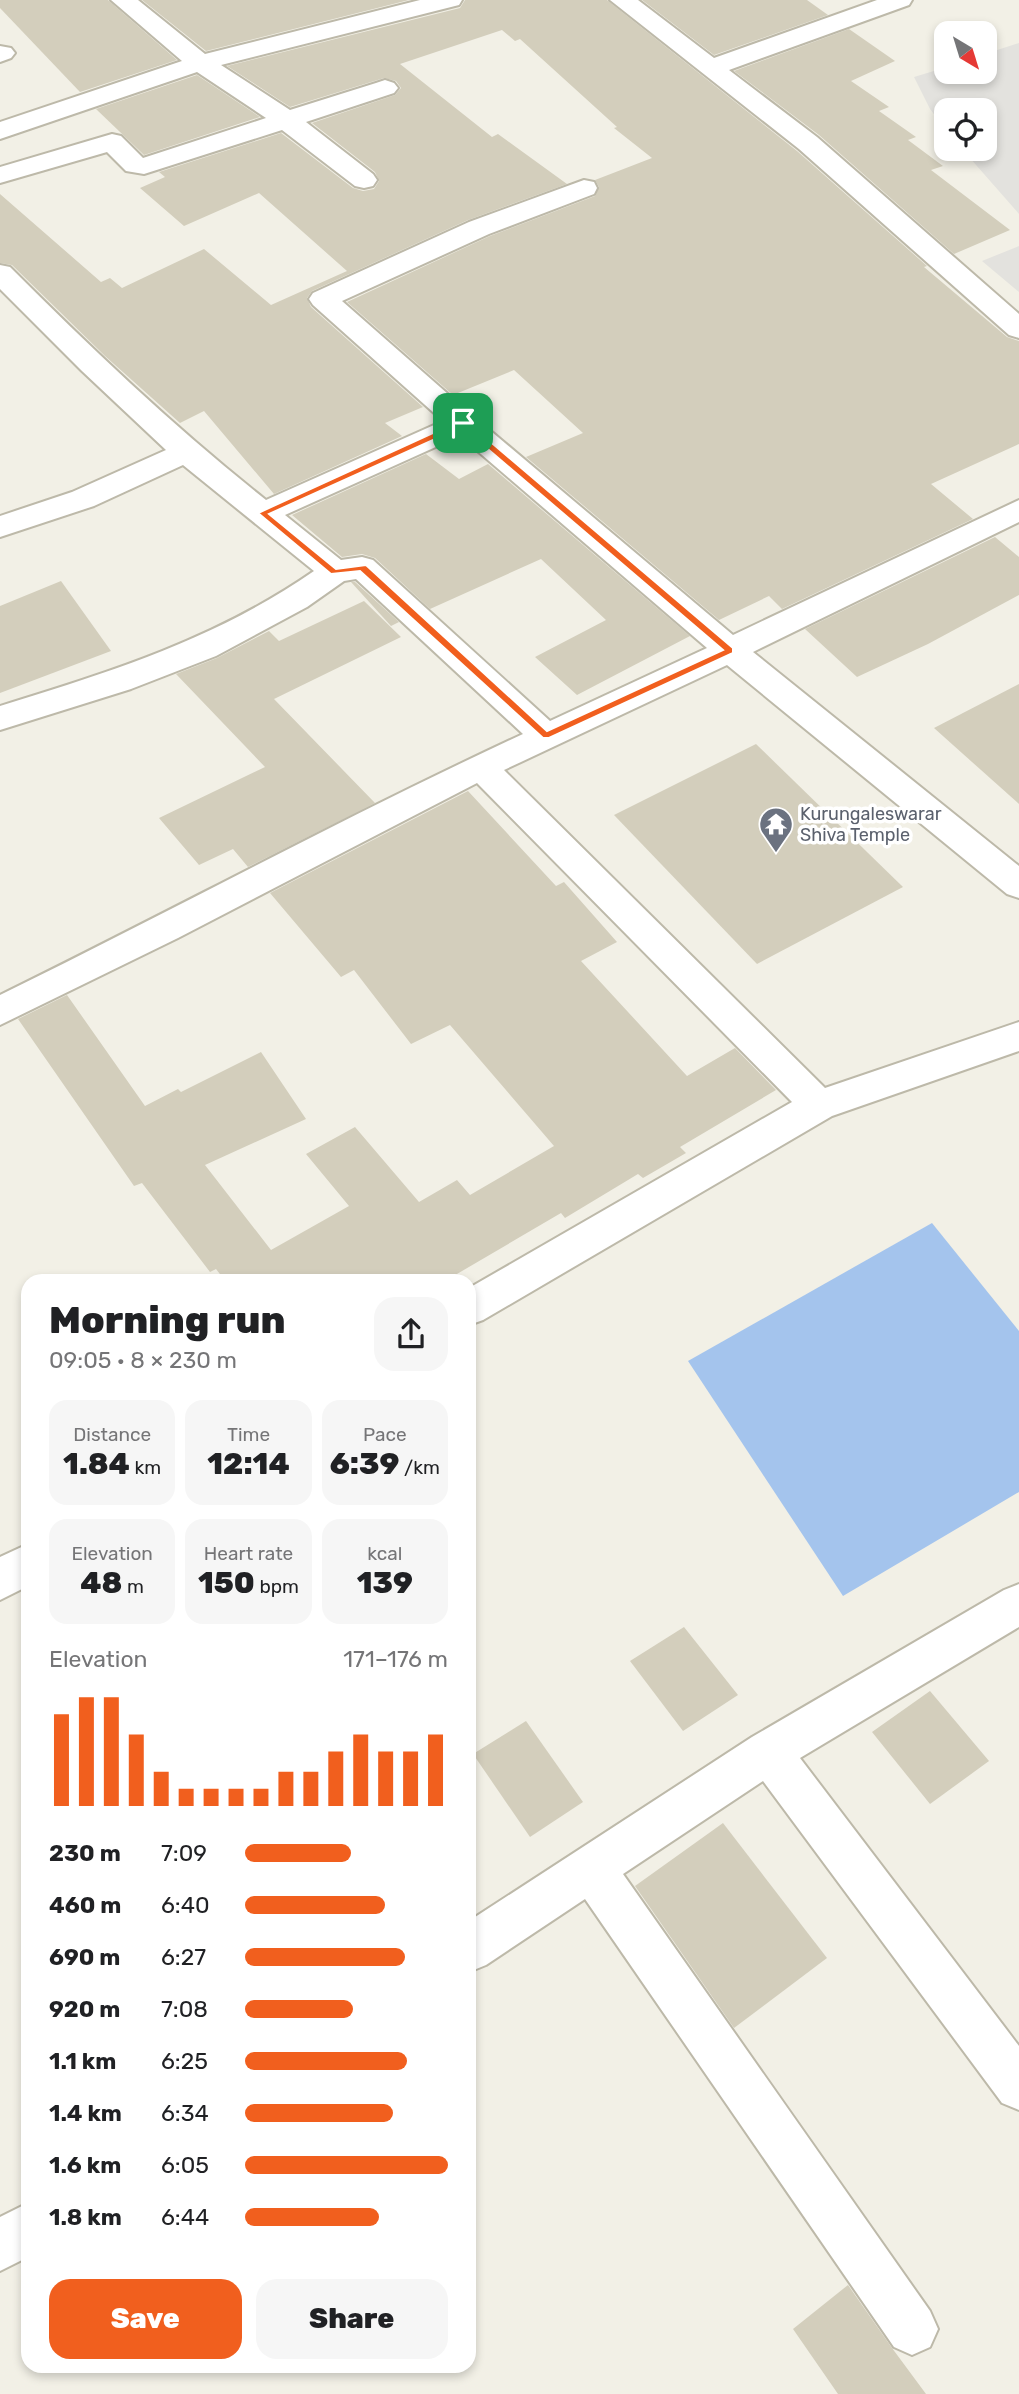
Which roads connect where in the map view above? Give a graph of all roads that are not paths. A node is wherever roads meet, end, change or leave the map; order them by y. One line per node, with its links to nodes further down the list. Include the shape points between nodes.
1 (123, 0): 5 (street)
2 (450, 0): 5 (street)
3 (622, 0): 6 (street)
4 (900, 0): 6 (street)
5 (200, 63): 8 (street); 9 (street)
6 (711, 68): 14 (street, via 808,142)
7 (385, 88): 8 (street)
8 (285, 119): 10 (street, via 144,166 135,165 112,142); 11 (street)
9 (0, 131)
10 (0, 175)
11 (364, 180)
12 (583, 188): 15 (street, via 479,228 323,299)
13 (0, 273): 16 (street)
14 (1019, 329)
15 (463, 423): 18 (street); 21 (street)
16 (186, 452): 18 (street); 19 (street, via 83,499)
17 (1019, 510): 21 (street)
18 (263, 513): 20 (street)
19 (0, 527)
20 (335, 572): 22 (street, via 296,599 205,648); 23 (street, via 362,567)
21 (730, 650): 23 (street); 25 (street)
22 (0, 718)
23 (546, 736): 24 (street)
24 (481, 767): 26 (street); 28 (street)
25 (1019, 885)
26 (0, 1011)
27 (1019, 1036): 28 (street)
28 (819, 1105): 29 (street)
29 (476, 1304)
30 (21, 1567): 31 (street)
31 (0, 1580)
32 (1019, 1604): 33 (street)
33 (768, 1752): 34 (street); 36 (street)
34 (591, 1868): 35 (street); 39 (street)
35 (476, 1943)
36 (1019, 2086)
37 (21, 2232): 38 (street)
38 (0, 2246)
39 (912, 2329)

